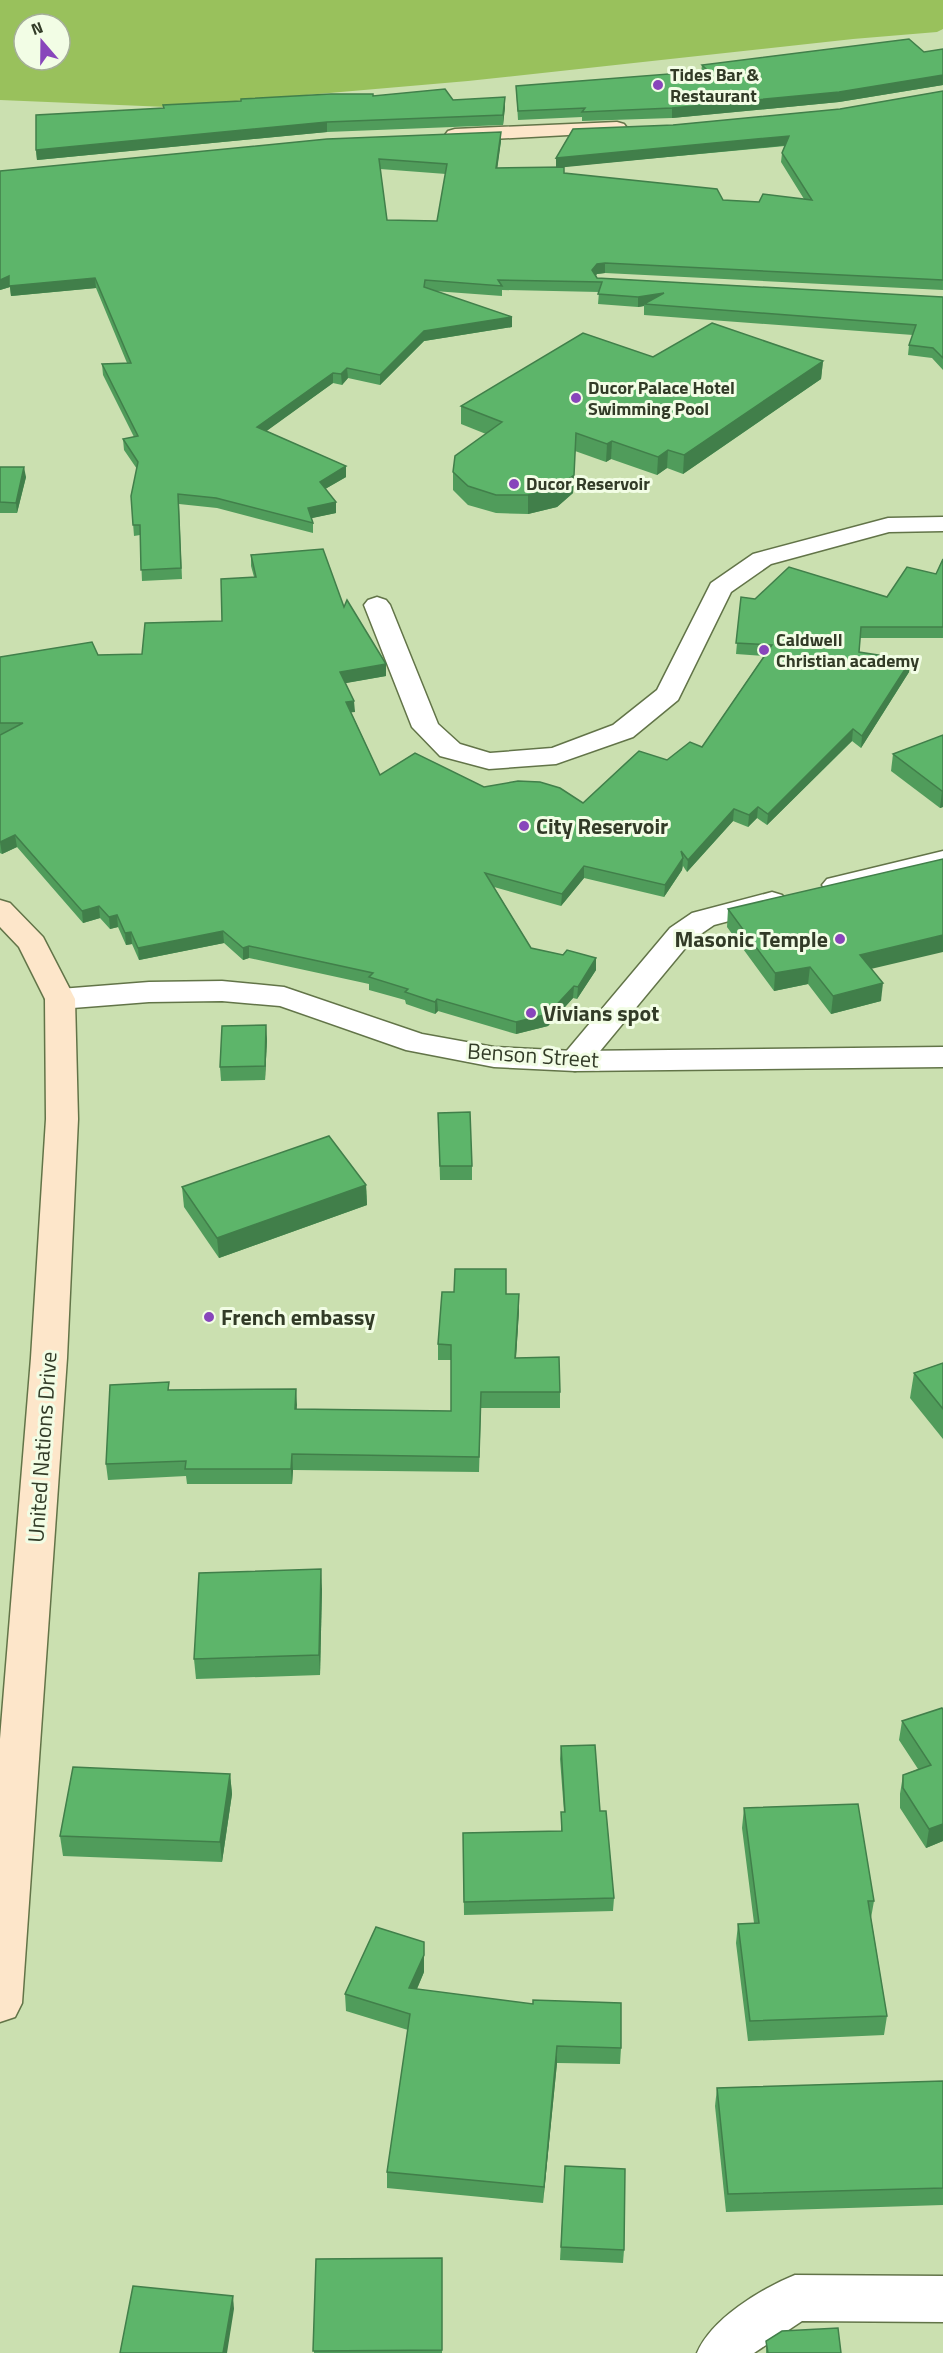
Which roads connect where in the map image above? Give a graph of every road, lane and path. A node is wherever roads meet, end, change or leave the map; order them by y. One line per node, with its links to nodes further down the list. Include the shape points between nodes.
1 (636, 128): 2 (main road)
2 (434, 136)
3 (943, 524): 4 (street, via 888,525 762,559 720,588 668,694 623,731 556,756 489,761 450,750 426,727)
4 (377, 605)
5 (943, 860): 9 (street, via 703,919 681,934)
6 (0, 909): 7 (main road, United Nations Drive, via 32,942)
7 (60, 999): 9 (street, Benson Street, via 222,991 284,997 417,1043 494,1057); 10 (main road, United Nations Drive, via 62,1119 56,1254)
8 (943, 1057): 9 (street, Benson Street)
9 (575, 1061)
10 (0, 2003)
11 (943, 2299): 12 (street, via 795,2298 738,2336)
12 (722, 2353)

